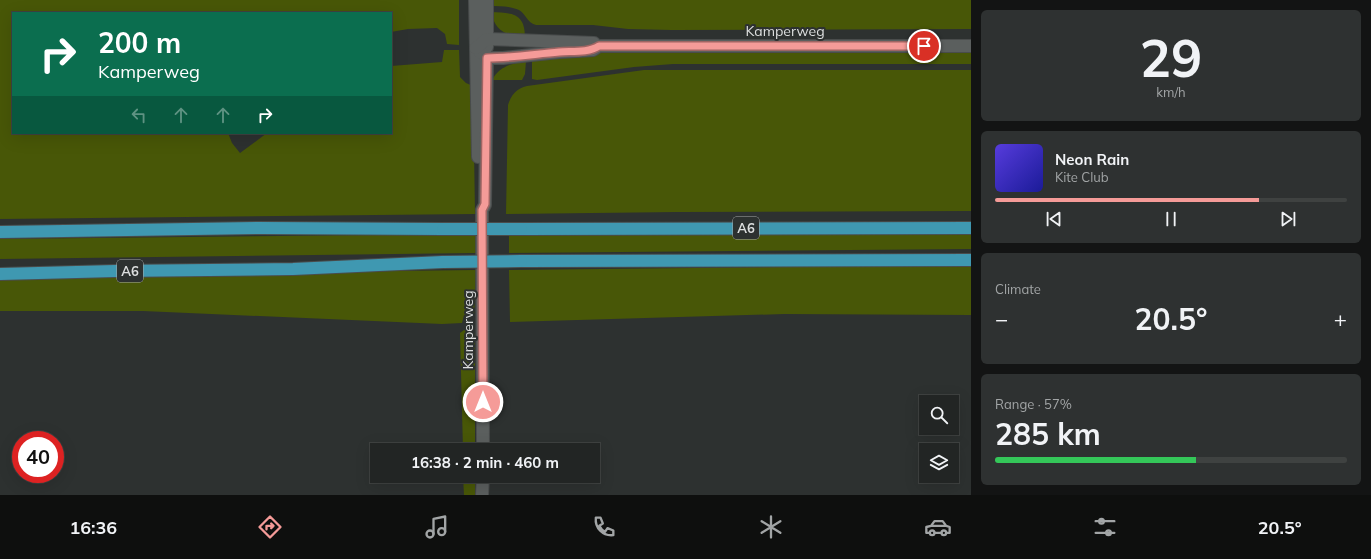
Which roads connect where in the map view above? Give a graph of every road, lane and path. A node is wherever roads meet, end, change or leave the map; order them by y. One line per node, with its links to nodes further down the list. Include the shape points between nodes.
1 (475, 0): 6 (main road, Kamperweg)
2 (487, 0): 3 (main road, Kamperweg)
3 (487, 39): 4 (main road, Kamperweg, via 593,42); 6 (main road); 7 (main road, Kamperweg)
4 (599, 46): 5 (main road, Kamperweg); 7 (main road, Kamperweg, via 593,50)
5 (971, 46)
6 (476, 48): 7 (main road); 8 (main road, Kamperweg, via 479,204)
7 (487, 58): 8 (main road, Kamperweg, via 485,204)
8 (482, 210): 13 (main road, Kamperweg)
9 (971, 228): 10 (highway, A6, bridge, via 254,228)
10 (0, 232)
11 (971, 260): 12 (highway, A6, bridge, via 443,262 293,269)
12 (0, 274)
13 (482, 443)
14 (482, 483): 15 (main road)
15 (482, 495)

